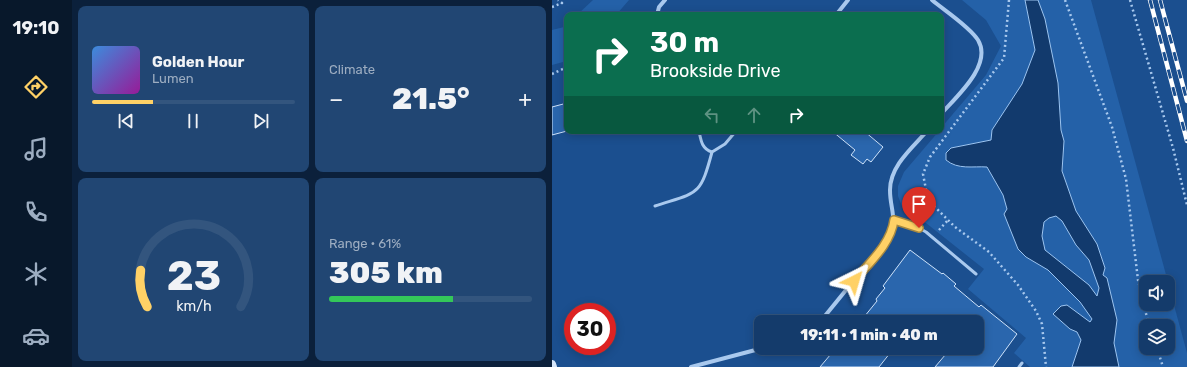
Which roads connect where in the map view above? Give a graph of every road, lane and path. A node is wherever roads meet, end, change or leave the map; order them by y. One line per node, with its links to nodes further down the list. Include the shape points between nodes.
1 (558, 0): 8 (path, via 562,3)
2 (665, 0): 9 (street)
3 (848, 0): 10 (street)
4 (932, 0): 13 (street, via 977,39 982,52 982,61 976,72)
5 (1009, 0): 21 (path, via 1004,58 930,157 923,174 928,200)
6 (1065, 0): 25 (path, via 1112,127 1126,179 1138,280)
7 (1130, 0): 18 (path)
8 (552, 7)
9 (658, 12)
10 (838, 12)
11 (564, 68): 12 (path)
12 (552, 74)
13 (944, 110)
14 (700, 134): 17 (lane, via 702,145)
15 (733, 134): 17 (lane, via 725,144)
16 (925, 134): 20 (street, via 893,172 890,189)
17 (712, 152): 19 (lane, via 706,177 697,190)
18 (1187, 205)
19 (656, 206)
20 (894, 220): 23 (lane, via 926,232); 24 (street, via 885,244)
21 (948, 220): 22 (path); 31 (path, via 989,252 1018,285 1036,311 1042,324)
22 (939, 230)
23 (976, 274)
24 (826, 315)
25 (1147, 319)
26 (754, 350): 29 (street)
27 (1159, 355): 32 (path)
28 (1022, 363): 30 (lane)
29 (691, 367)
30 (1019, 367)
31 (1046, 367)
32 (1163, 367)

